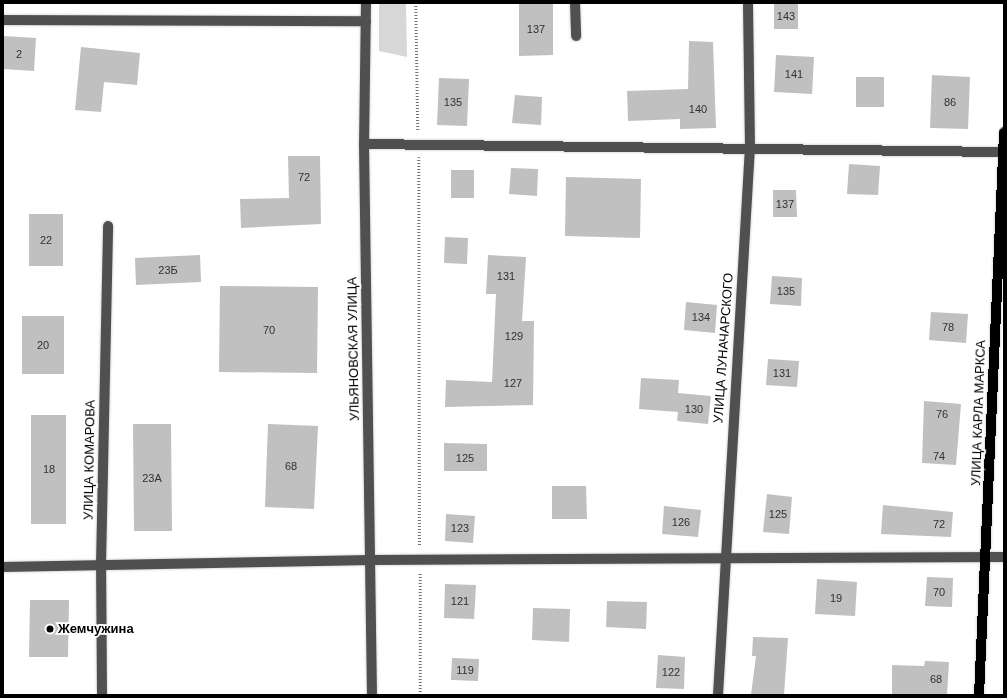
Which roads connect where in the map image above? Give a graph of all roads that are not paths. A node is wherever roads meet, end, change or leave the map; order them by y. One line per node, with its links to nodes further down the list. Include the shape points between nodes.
1 (366, 3): 5 (street, УЛЬЯНОВСКАЯ УЛИЦА)
2 (575, 3): 6 (street)
3 (748, 3): 9 (street, УЛИЦА ЛУНАЧАРСКОГО)
4 (3, 20): 5 (street)
5 (366, 21): 8 (street, УЛЬЯНОВСКАЯ УЛИЦА)
6 (576, 36)
7 (1004, 133): 10 (main road, УЛИЦА КАРЛА МАРКСА)
8 (364, 144): 9 (street); 15 (street, УЛЬЯНОВСКАЯ УЛИЦА)
9 (750, 147): 10 (street); 14 (street, УЛИЦА ЛУНАЧАРСКОГО)
10 (1004, 152): 12 (main road, УЛИЦА КАРЛА МАРКСА)
11 (108, 226): 16 (street, УЛИЦА КОМАРОВА)
12 (986, 557): 13 (street); 14 (street); 21 (main road, УЛИЦА КАРЛА МАРКСА)
13 (1004, 557)
14 (724, 558): 15 (street); 20 (street, УЛИЦА ЛУНАЧАРСКОГО)
15 (371, 560): 16 (street); 19 (street, УЛЬЯНОВСКАЯ УЛИЦА)
16 (101, 565): 17 (street); 18 (street, УЛИЦА КОМАРОВА)
17 (3, 567)
18 (102, 695)
19 (372, 695)
20 (718, 695)
21 (979, 695)

